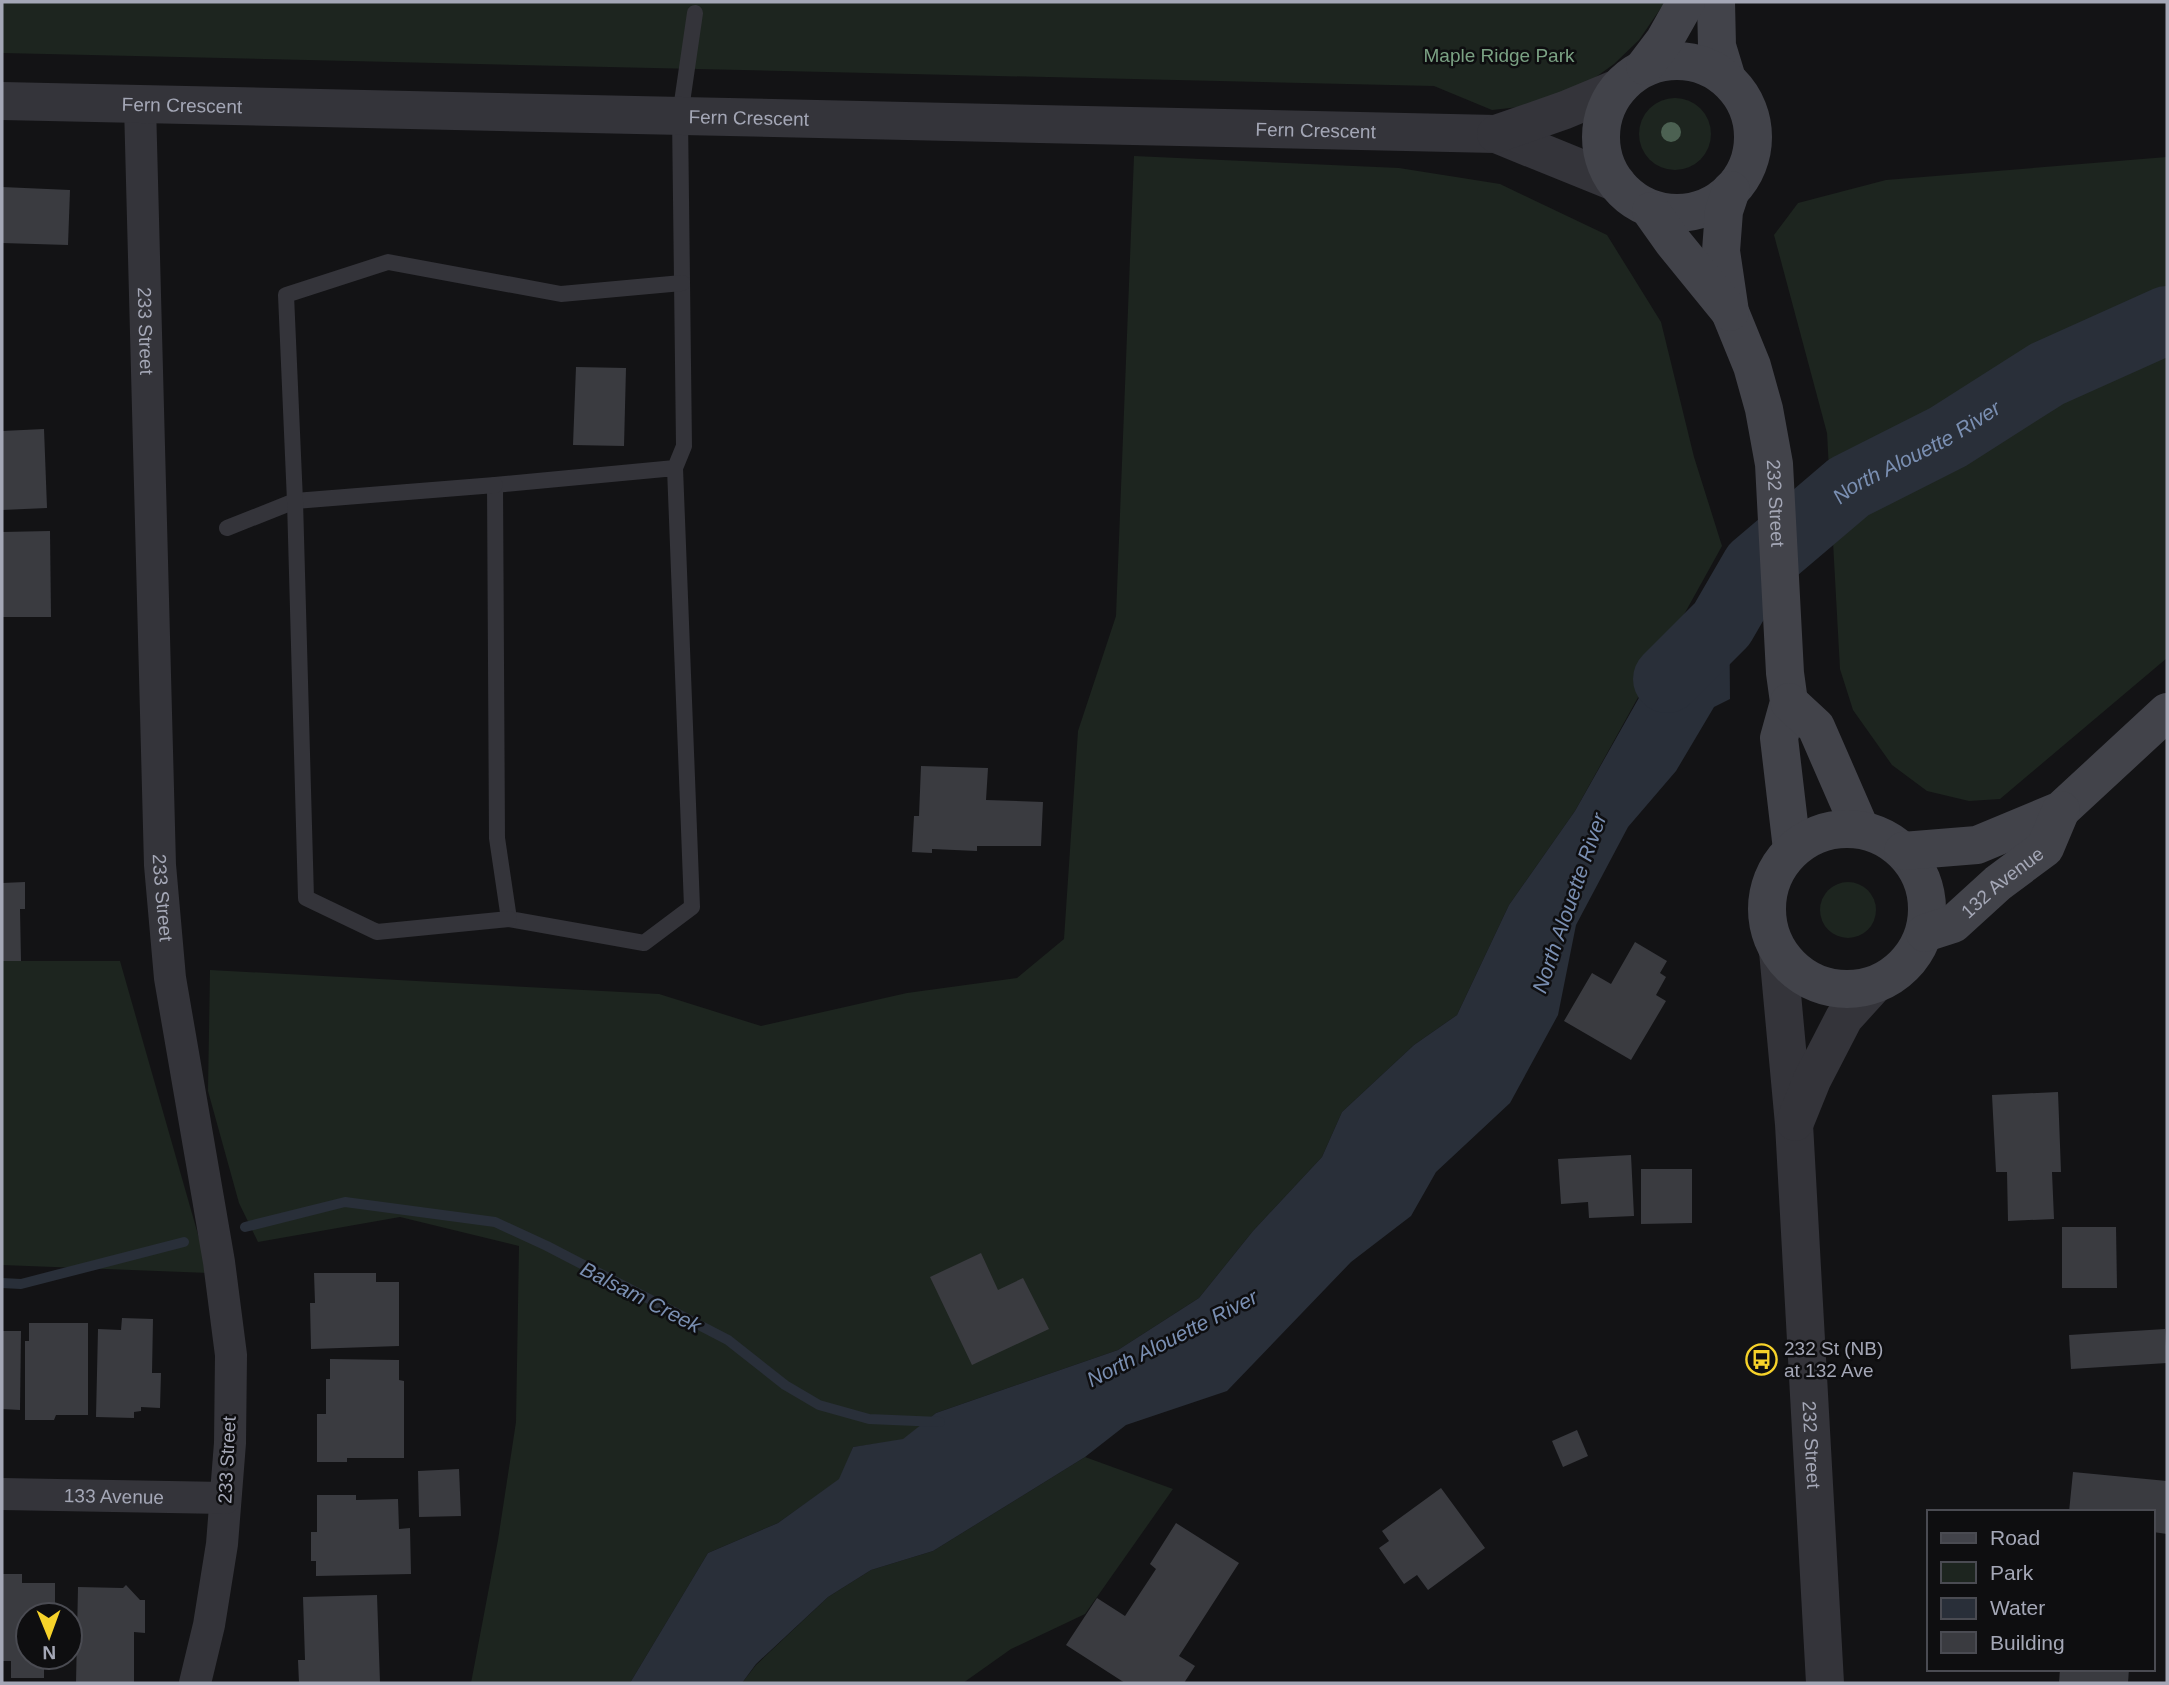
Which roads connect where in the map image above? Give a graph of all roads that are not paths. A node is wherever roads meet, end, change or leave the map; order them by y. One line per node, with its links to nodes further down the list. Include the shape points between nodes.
1 (1686, 2): 4 (main road, via 1664,41)
2 (1716, 2): 5 (main road, via 1717,46)
3 (695, 13): 8 (lane)
4 (1631, 77): 5 (main road, via 1675,60 1703,65); 9 (street, Fern Crescent, via 1565,110); 10 (main road, via 1605,111 1601,136 1605,161)
5 (1727, 79): 11 (main road, via 1745,101 1753,129 1749,162)
6 (2, 101): 7 (street, Fern Crescent)
7 (140, 105): 8 (street, Fern Crescent); 31 (street, 233 Street, via 160,865 170,978 231,1355)
8 (680, 116): 9 (street, Fern Crescent); 13 (lane)
9 (1496, 134): 10 (street, Fern Crescent)
10 (1617, 183): 12 (main road)
11 (1731, 190): 12 (main road, via 1709,205 1684,212); 14 (main road, 232 Street, via 1724,211 1721,251)
12 (1651, 211): 14 (main road, 232 Street)
13 (682, 283): 15 (lane, via 684,446); 17 (lane, via 561,294 388,262 286,295)
14 (1730, 312): 19 (main road, 232 Street, via 1752,366 1774,464)
15 (675, 468): 16 (lane); 25 (lane, via 692,907 644,943)
16 (495, 485): 17 (lane); 25 (lane, via 497,838)
17 (295, 501): 18 (lane); 25 (lane, via 306,898 377,932)
18 (227, 528)
19 (1787, 687): 22 (main road, via 1816,727); 23 (main road, 232 Street, via 1779,738)
20 (2167, 712): 21 (main road, 132 Avenue)
21 (2061, 810): 24 (main road, 132 Avenue, via 1977,845); 26 (main road, 132 Avenue, via 2045,848 1953,924)
22 (1860, 828): 23 (main road, via 1824,831); 24 (main road)
23 (1792, 849): 27 (main road, via 1775,871 1766,897 1767,925)
24 (1903, 850): 26 (main road, via 1923,878 1929,905)
25 (509, 919)
26 (1925, 933): 28 (main road, via 1914,956 1896,974)
27 (1778, 951): 28 (main road, via 1796,971 1820,985 1846,990); 29 (street, 232 Street)
28 (1873, 986): 29 (street, 232 Street, via 1844,1018)
29 (1794, 1124): 33 (street, 232 Street)
30 (2, 1494): 31 (street, 133 Avenue)
31 (225, 1498): 32 (street, 233 Street, via 209,1625)
32 (195, 1683)
33 (1825, 1683)

